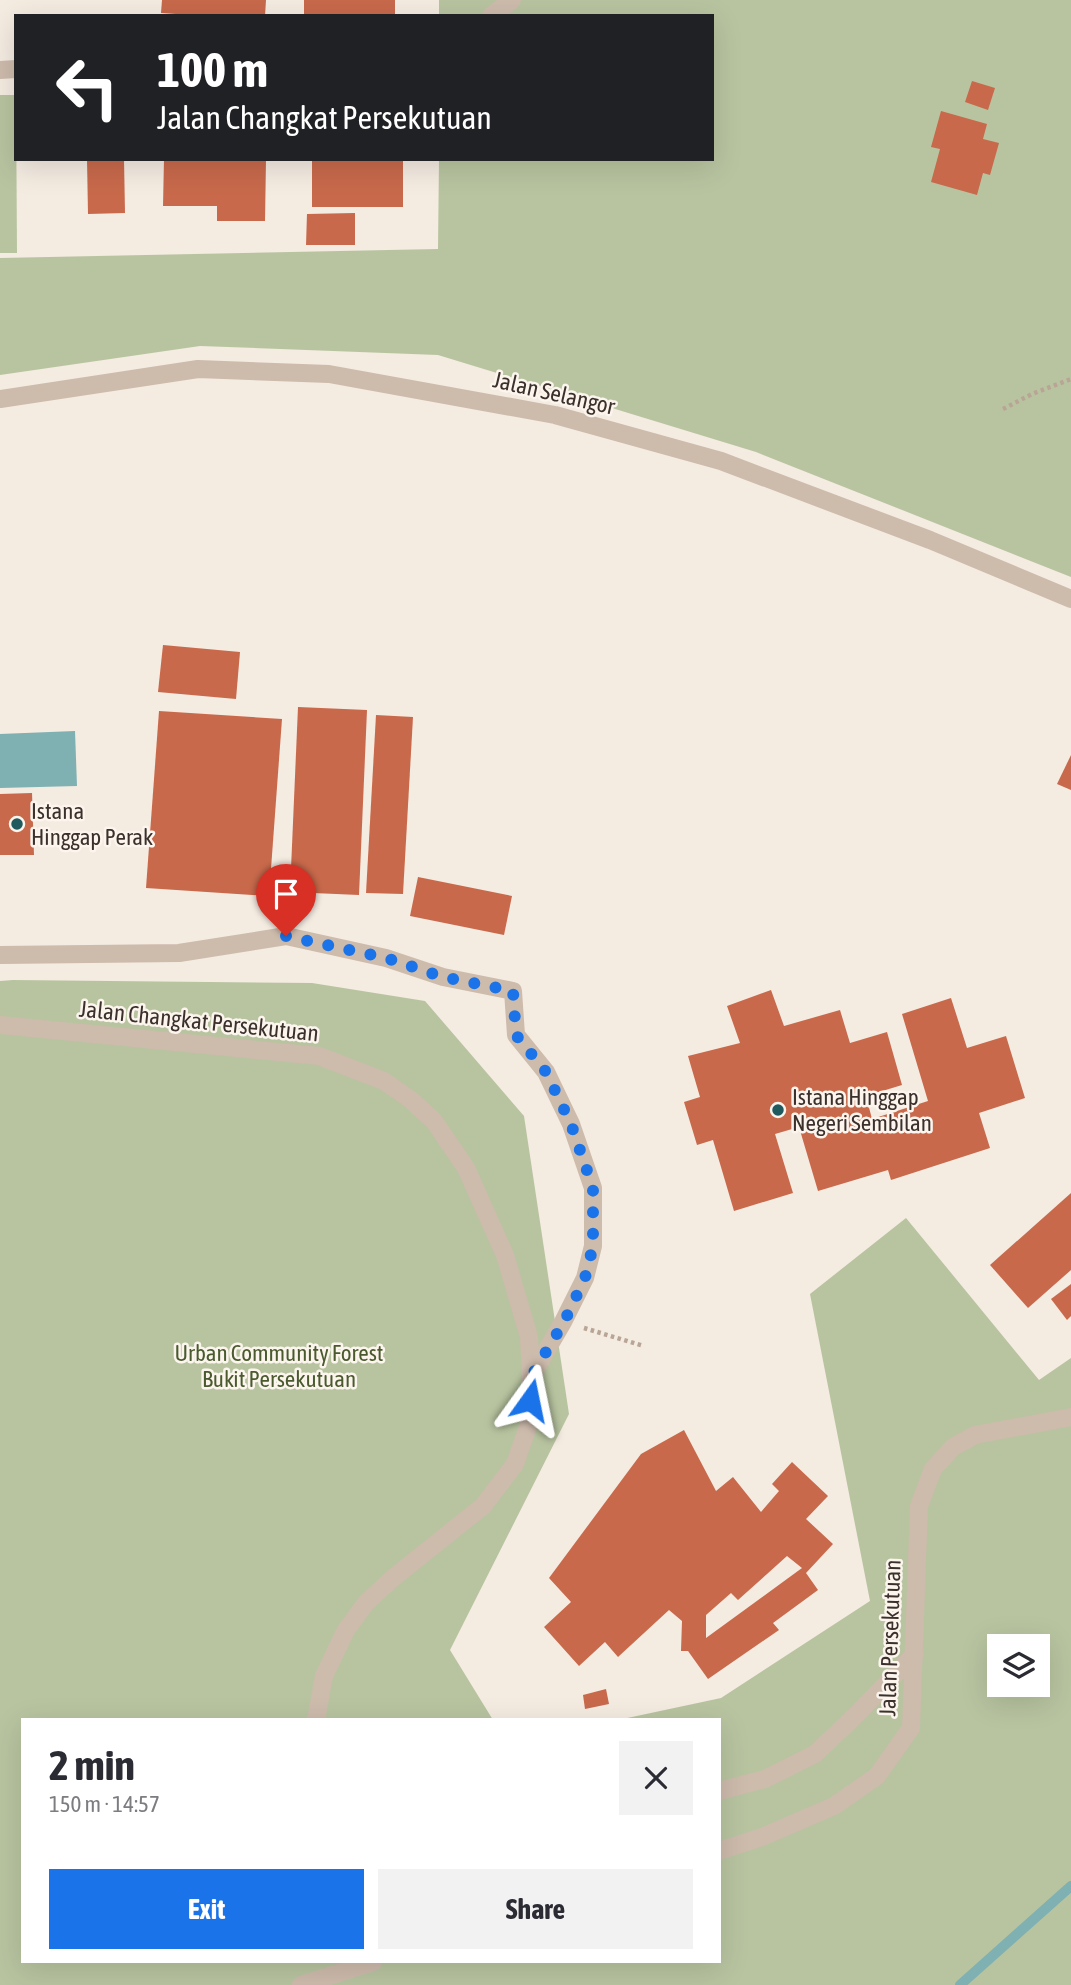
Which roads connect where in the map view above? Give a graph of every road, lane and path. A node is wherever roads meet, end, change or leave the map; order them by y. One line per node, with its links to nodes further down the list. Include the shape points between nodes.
1 (512, 0): 2 (street)
2 (494, 14)
3 (1071, 379): 5 (path)
4 (0, 399): 6 (street, Jalan Selangor, via 198,369 329,374 555,415 720,461)
5 (1003, 409)
6 (1071, 599)
7 (0, 956): 9 (street, Jalan Changkat Persekutuan, via 179,953 286,936 513,991 516,1035 546,1072 571,1124 593,1188 593,1246 585,1278)
8 (0, 1025): 11 (street, Jalan Changkat Persekutuan, via 319,1056 384,1081 434,1121 466,1168 505,1255 529,1337)
9 (564, 1322): 10 (path); 11 (street, Jalan Changkat Persekutuan)
10 (644, 1346)
11 (531, 1377): 14 (street, Jalan Changkat Persekutuan, via 529,1424 515,1464 483,1506 366,1603 346,1630 324,1676)
12 (1071, 1417): 13 (street, Jalan Persekutuan, via 975,1435 953,1447 933,1469 919,1506)
13 (915, 1654): 15 (street, via 815,1754 765,1779); 16 (street, Jalan Persekutuan, via 911,1728 877,1776 834,1807)
14 (316, 1718)
15 (721, 1790)
16 (721, 1850)
17 (370, 1963): 18 (street)
18 (301, 1985)

